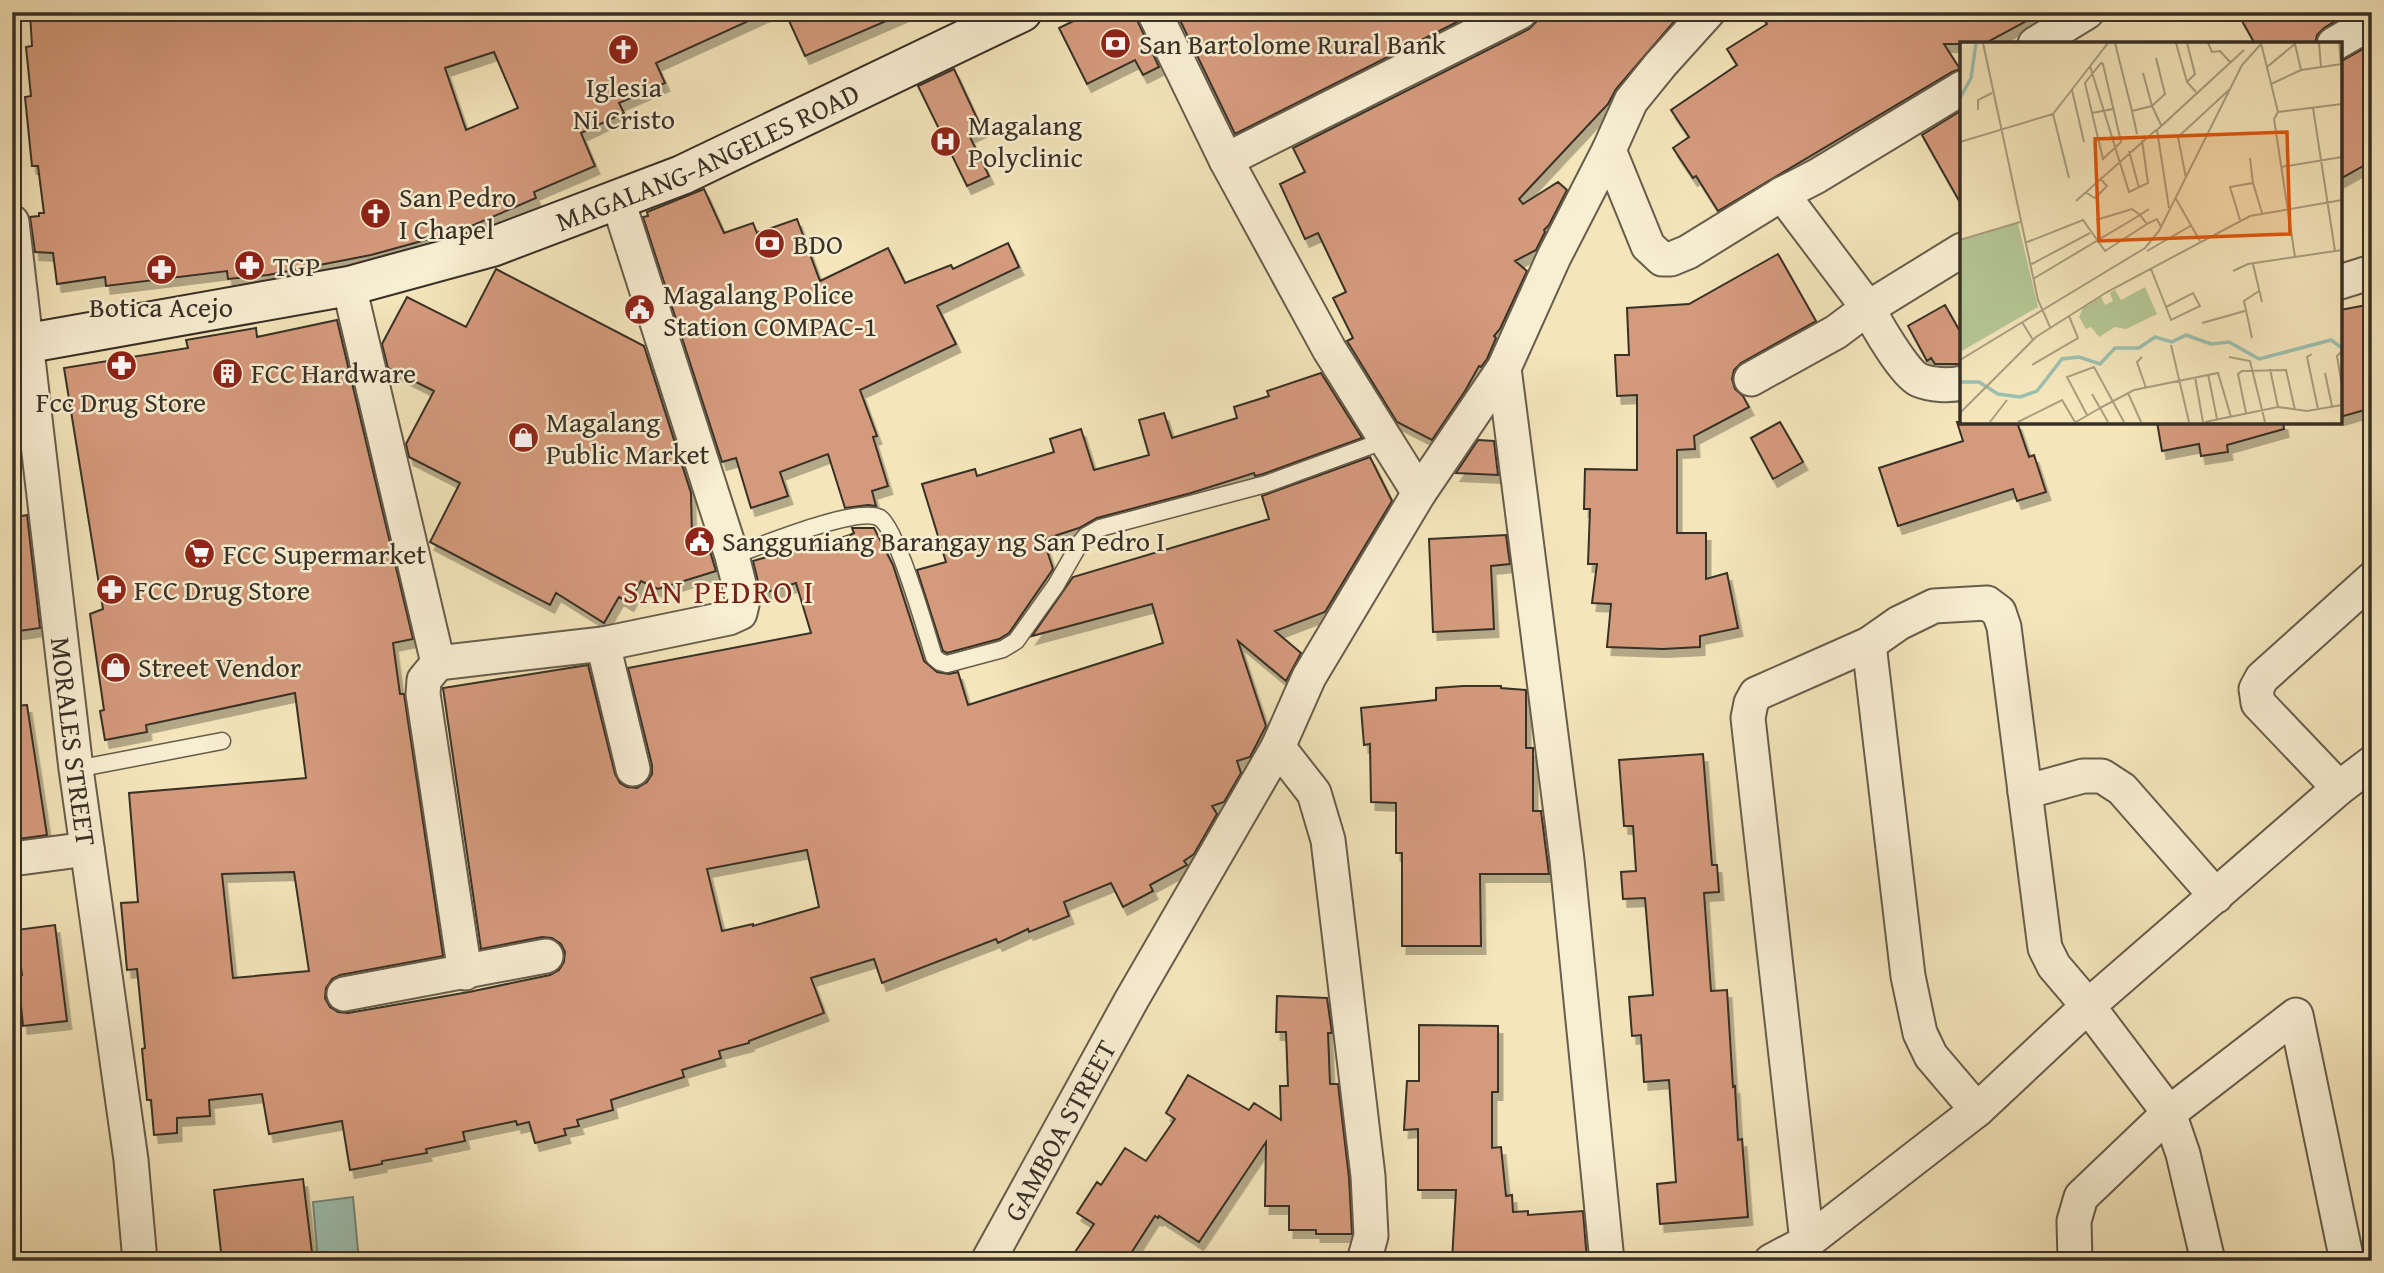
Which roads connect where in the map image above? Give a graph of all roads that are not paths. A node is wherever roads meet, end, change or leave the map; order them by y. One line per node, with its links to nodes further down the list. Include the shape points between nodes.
1 (1022, 12): 13 (main road, MAGALANG-ANGELES ROAD, via 682,175)
2 (1154, 12): 11 (street)
3 (1520, 12): 11 (street)
4 (1708, 12): 10 (street, GAMBOA STREET, via 1631,101)
5 (2087, 12): 7 (street)
6 (2372, 22): 8 (street)
7 (2038, 42)
8 (2337, 42)
9 (1960, 89): 12 (street)
10 (1609, 149): 12 (street, via 1648,246 1662,259 1688,252); 21 (street, GAMBOA STREET)
11 (1226, 160): 24 (street, via 1329,349)
12 (1782, 194): 19 (street)
13 (618, 201): 18 (main road, MAGALANG-ANGELES ROAD, via 492,247); 26 (street)
14 (12, 222): 20 (street, MORALES STREET)
15 (1960, 251): 19 (street)
16 (2372, 272): 17 (street)
17 (2342, 281)
18 (349, 286): 20 (main road, MAGALANG-ANGELES ROAD); 30 (street)
19 (1868, 308): 22 (street, via 1836,332); 23 (street, via 1916,379)
20 (20, 345): 34 (street, MORALES STREET)
21 (1504, 368): 25 (street, GAMBOA STREET); 51 (street, via 1567,860)
22 (1751, 379)
23 (1960, 383)
24 (1385, 440): 25 (street); 26 (lane, via 1266,484 1100,528 1086,536 1016,641 947,664 934,657 909,578 879,518 842,517)
25 (1419, 494): 32 (street, GAMBOA STREET, via 1309,677)
26 (732, 556): 28 (street, via 743,600 740,613)
27 (2372, 579): 36 (street, via 2262,678 2256,689 2258,703)
28 (603, 644): 30 (street); 35 (street)
29 (1869, 644): 37 (street, via 1934,606 1987,603 1999,611); 45 (street, via 1908,976 1920,1033 1931,1056); 47 (street, via 1756,694 1748,718)
30 (438, 663): 42 (street, via 424,680 423,694)
31 (222, 741): 34 (lane)
32 (1278, 747): 49 (street, GAMBOA STREET); 50 (street, via 1314,793 1328,840 1368,1176 1371,1236)
33 (2372, 763): 36 (street)
34 (76, 769): 38 (street, MORALES STREET)
35 (633, 769)
36 (2339, 788): 40 (street)
37 (2025, 792): 40 (street, via 2083,776 2102,776 2122,789); 44 (street, via 2045,948)
38 (86, 849): 39 (street); 48 (street, MORALES STREET, via 131,1160)
39 (12, 859)
40 (2216, 896): 44 (street)
41 (546, 956): 42 (street)
42 (465, 973): 43 (street)
43 (344, 994)
44 (2088, 1006): 45 (street); 46 (street)
45 (1977, 1110): 47 (street)
46 (2169, 1113): 53 (street, via 2081,1197 2074,1221); 54 (street); 55 (street, via 2297,1015)
47 (1807, 1242): 52 (street)
48 (140, 1261)
49 (988, 1261)
50 (1364, 1261)
51 (1606, 1261)
52 (1771, 1261)
53 (2075, 1261)
54 (2208, 1261)
55 (2347, 1261)

